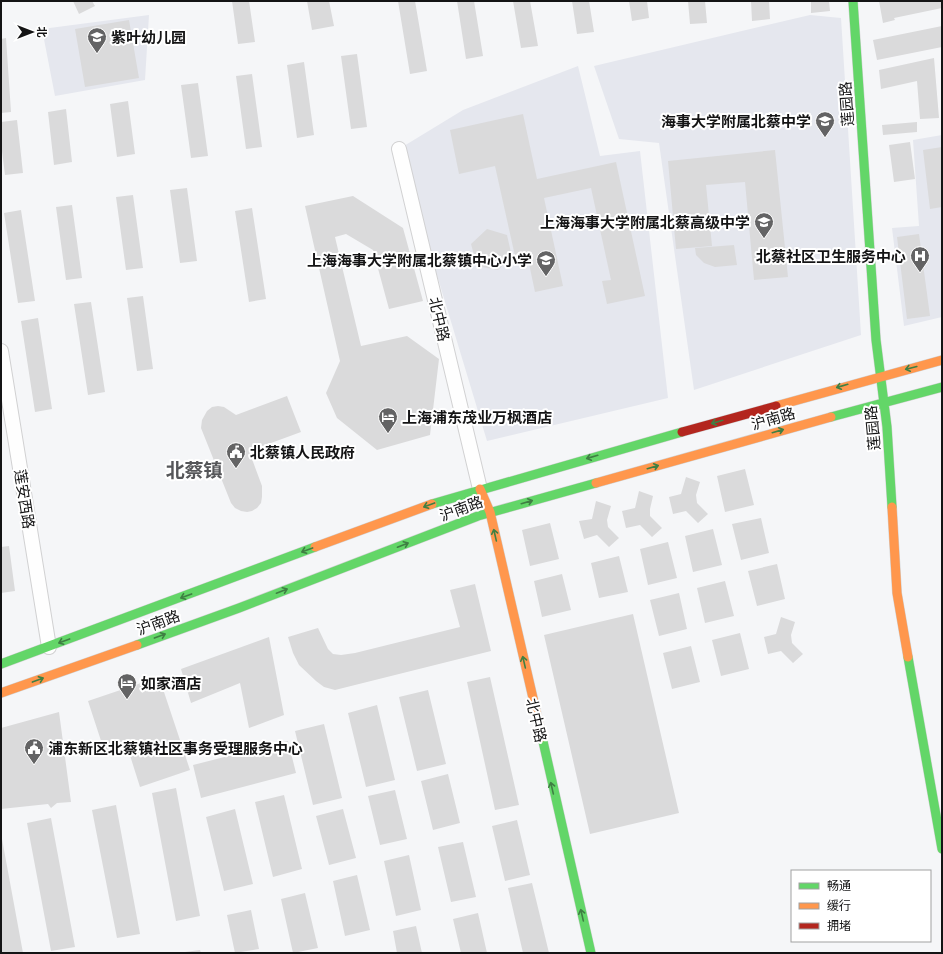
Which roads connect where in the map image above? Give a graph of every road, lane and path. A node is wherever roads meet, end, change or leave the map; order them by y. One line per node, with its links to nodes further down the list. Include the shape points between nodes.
1 (853, 1): 5 (main road, 莲园路)
2 (399, 149): 8 (street, 北中路)
3 (1, 350): 12 (street, 莲安西路)
4 (942, 360): 5 (main road, 沪南路, one-way to 5)
5 (880, 376): 7 (main road, 莲园路); 8 (main road, 沪南路, one-way to 8)
6 (942, 387): 7 (main road, 沪南路)
7 (884, 402): 9 (main road, 沪南路, one-way to 7); 15 (main road, 莲园路, via 897,593)
8 (480, 489): 9 (main road, 北中路); 10 (main road, 北中路); 12 (main road, 沪南路, one-way to 12, via 427,506)
9 (490, 512): 10 (main road, 沪南路); 16 (main road, 北中路, one-way to 9)
10 (478, 516): 11 (main road, 北中路); 14 (main road, 沪南路, one-way to 10, via 238,608)
11 (480, 528)
12 (49, 647): 13 (main road, 沪南路)
13 (1, 664)
14 (1, 694)
15 (942, 849)
16 (591, 953)

